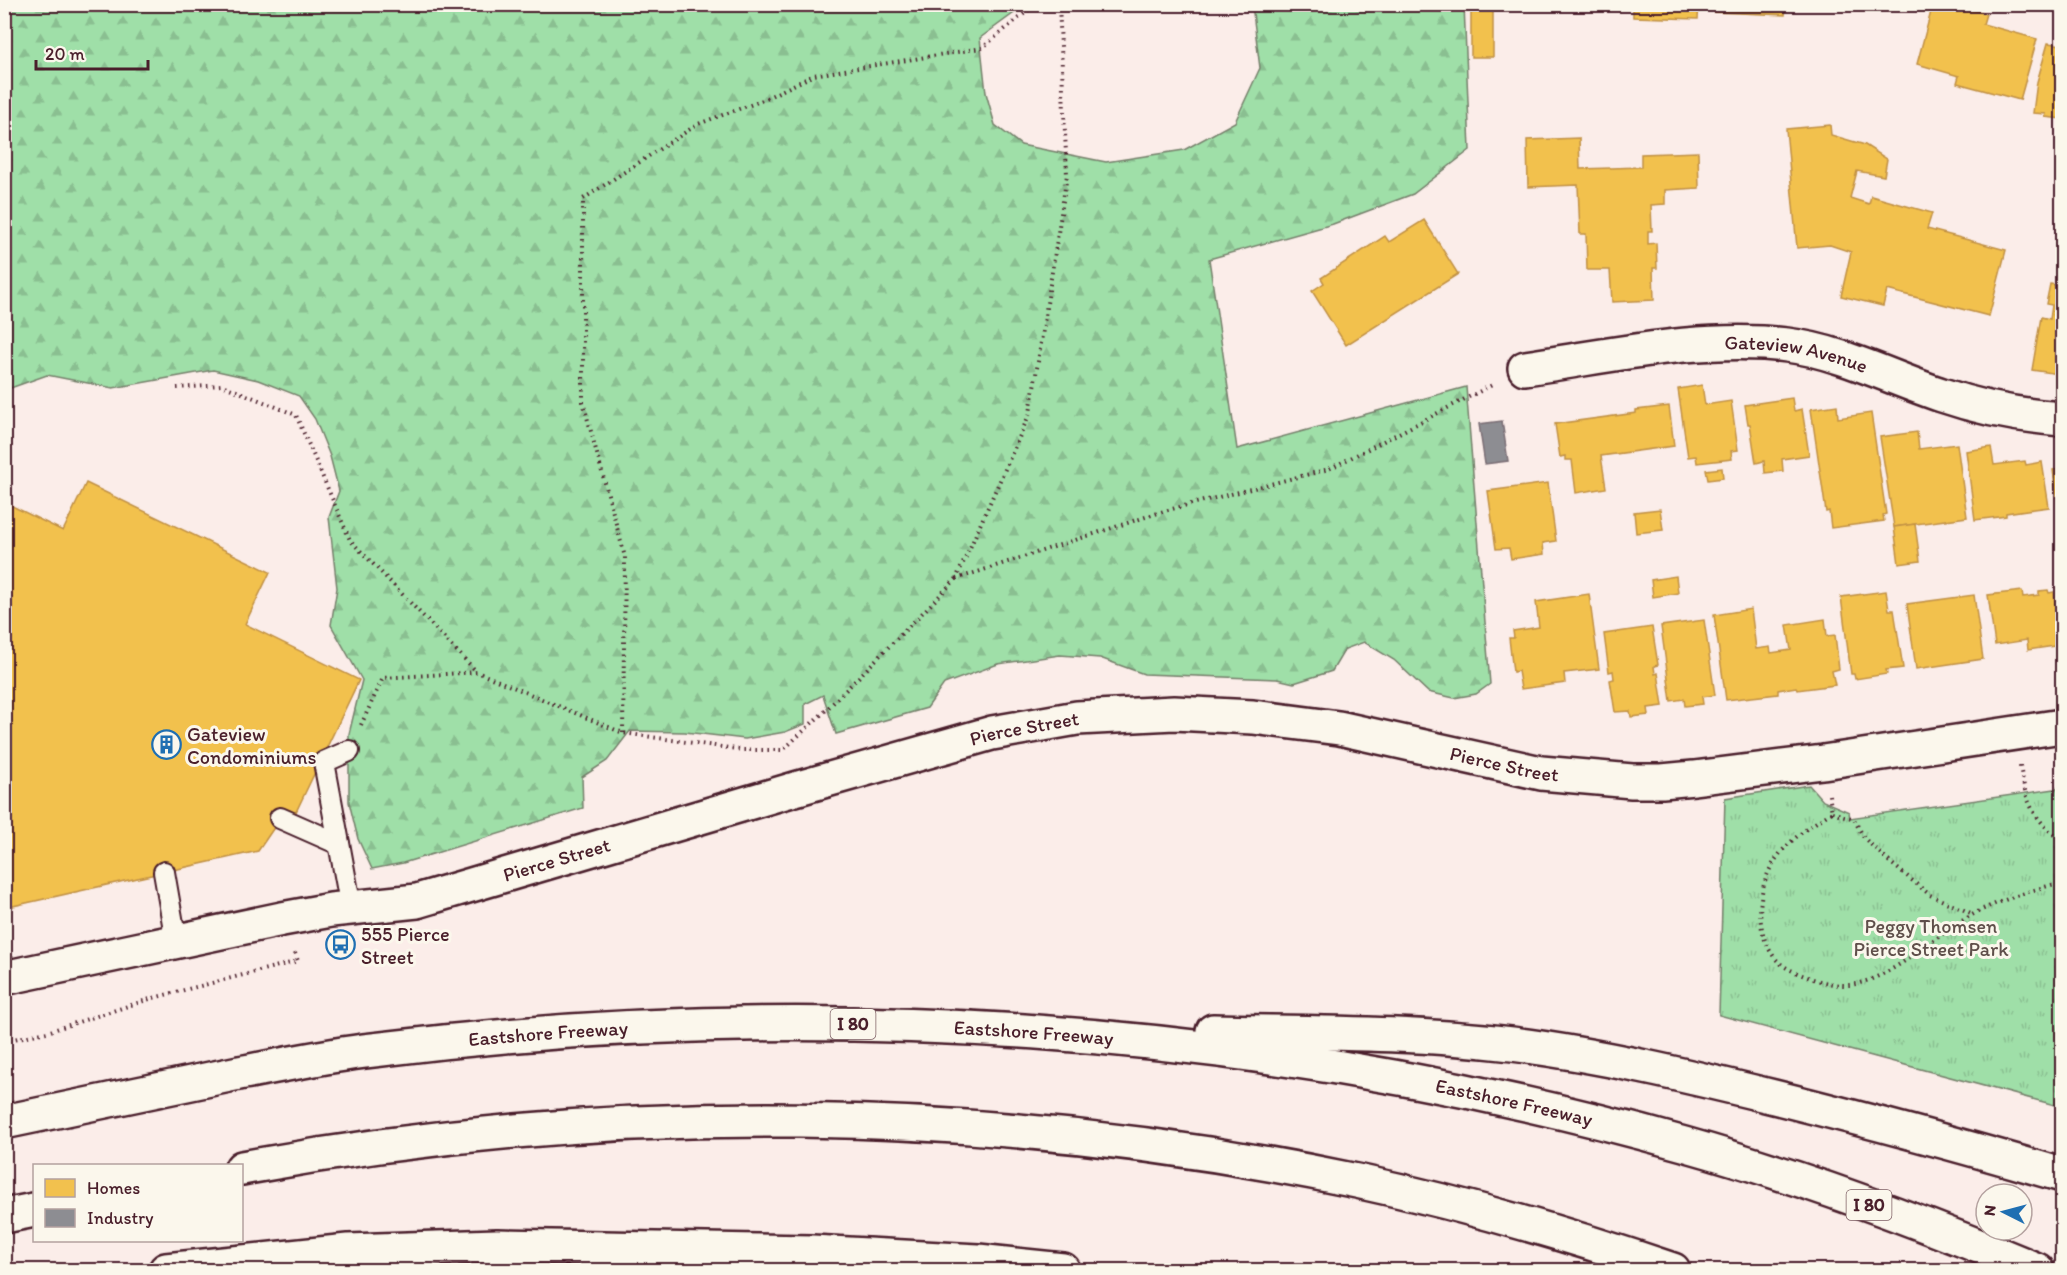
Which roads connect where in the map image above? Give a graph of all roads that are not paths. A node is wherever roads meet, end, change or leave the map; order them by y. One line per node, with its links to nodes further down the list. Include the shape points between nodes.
1 (1525, 368): 2 (main road, Gateview Avenue, via 1707,342 1788,345 1837,357 1944,396)
2 (2062, 419)
3 (2062, 726): 8 (main road, Pierce Street, via 1823,762 1662,781 1602,780 1533,771 1339,728 1253,717 1174,713 1077,718 992,733 417,901)
4 (348, 752): 6 (lane, via 324,762)
5 (280, 818): 6 (lane)
6 (339, 844): 8 (lane)
7 (164, 872): 9 (lane)
8 (351, 908): 9 (main road, Pierce Street)
9 (176, 941): 10 (main road, Pierce Street)
10 (4, 978)
11 (951, 1027): 12 (main road, Eastshore Freeway / I 80, via 702,1025 459,1040 283,1065); 14 (main road, via 1359,1034 1512,1044 1718,1083); 20 (main road, Eastshore Freeway / I 80, via 1119,1038 1274,1058 1527,1104 1698,1148 1908,1219)
12 (4, 1122)
13 (243, 1167): 19 (main road, via 462,1134 615,1123 792,1120 956,1126 1189,1152 1359,1182 1519,1222)
14 (2062, 1174)
15 (33, 1210): 16 (main road)
16 (4, 1216)
17 (166, 1270): 18 (main road, via 348,1251 497,1246 812,1252)
18 (1063, 1270)
19 (1671, 1270)
20 (2037, 1270)

